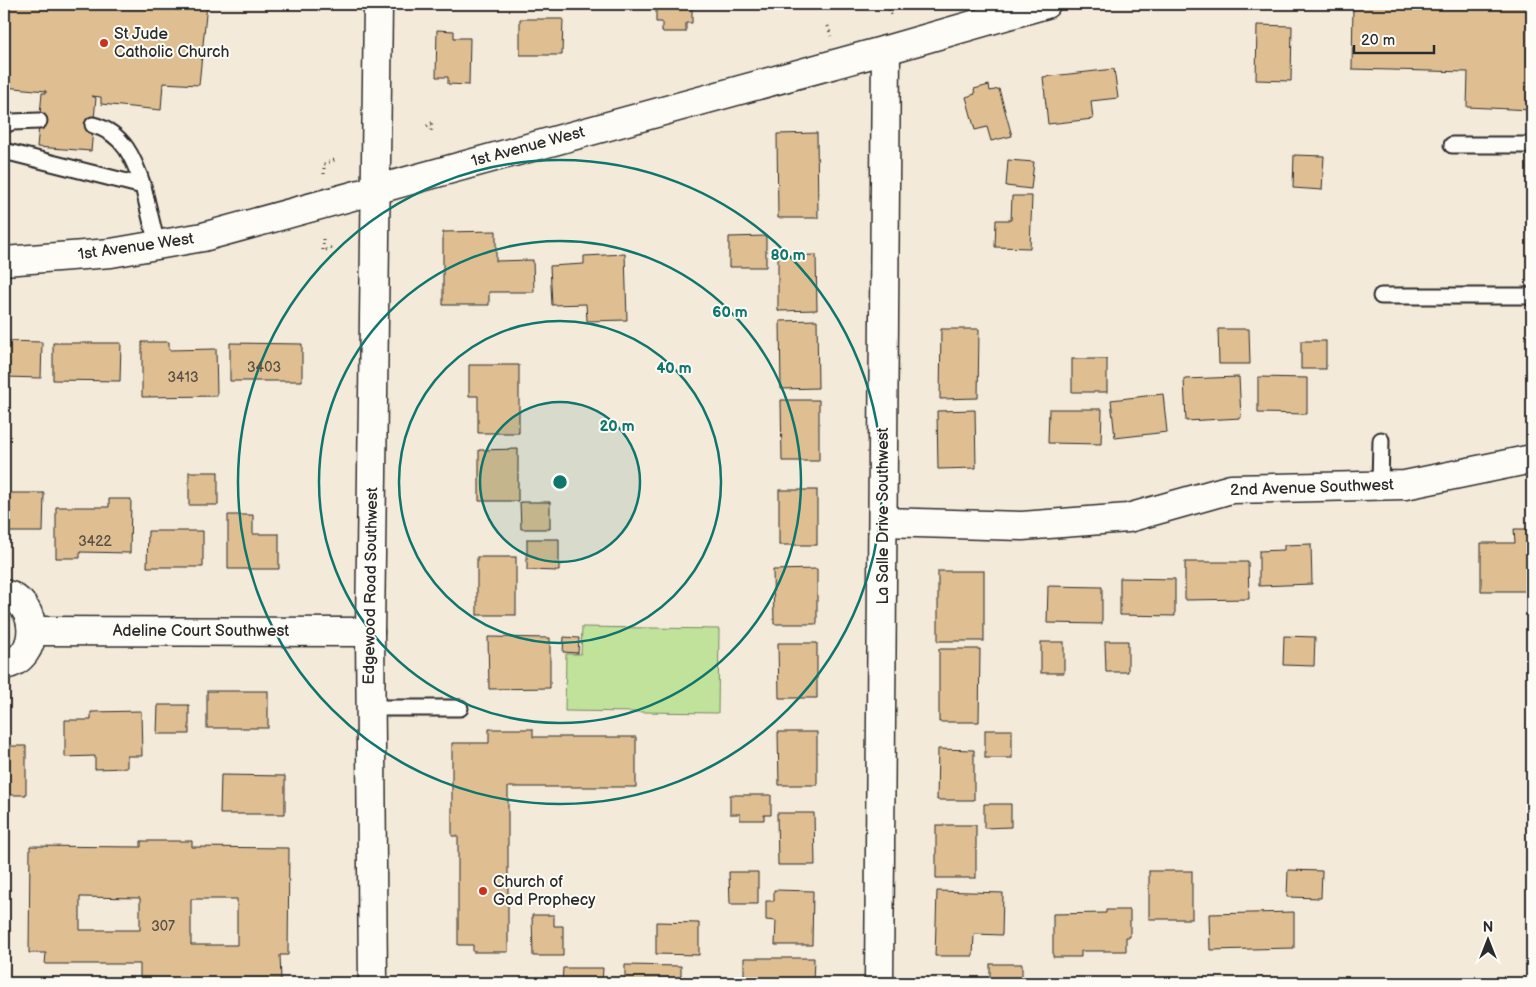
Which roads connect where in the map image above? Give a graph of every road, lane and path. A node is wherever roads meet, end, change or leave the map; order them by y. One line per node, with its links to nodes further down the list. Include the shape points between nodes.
1 (378, 4): 19 (street, Edgewood Road Southwest)
2 (1046, 4): 7 (street, 1st Avenue West)
3 (889, 9): 4 (path)
4 (892, 18)
5 (828, 26): 6 (path)
6 (831, 36)
7 (886, 50): 19 (street, 1st Avenue West); 29 (street, La Salle Drive Southwest)
8 (39, 121): 9 (lane)
9 (4, 125)
10 (93, 125): 18 (lane, via 106,128 119,138 134,158)
11 (427, 126): 12 (path, via 433,122)
12 (431, 131)
13 (1452, 145): 14 (lane)
14 (1532, 145)
15 (4, 151): 18 (lane)
16 (337, 159): 17 (path, via 324,164)
17 (324, 174)
18 (143, 186): 21 (lane)
19 (377, 188): 21 (street, 1st Avenue West, via 203,237); 32 (street, Edgewood Road Southwest)
20 (323, 239): 22 (path, via 323,251)
21 (157, 245): 23 (street, 1st Avenue West, via 111,254)
22 (333, 247)
23 (4, 260)
24 (1381, 296): 25 (lane)
25 (1532, 296)
26 (1381, 440): 28 (lane)
27 (1532, 459): 28 (street, 2nd Avenue Southwest, via 1405,485)
28 (1380, 485): 29 (street, 2nd Avenue Southwest, via 1230,489 1128,518 1022,526)
29 (883, 522): 37 (street, La Salle Drive Southwest)
30 (4, 594): 31 (street, via 22,604 30,616)
31 (32, 631): 32 (street, Adeline Court Southwest); 33 (street, via 29,645 21,657)
32 (370, 632): 34 (street, Edgewood Road Southwest)
33 (4, 666)
34 (370, 708): 35 (lane); 36 (street, Edgewood Road Southwest)
35 (460, 708)
36 (373, 983)
37 (879, 983)

